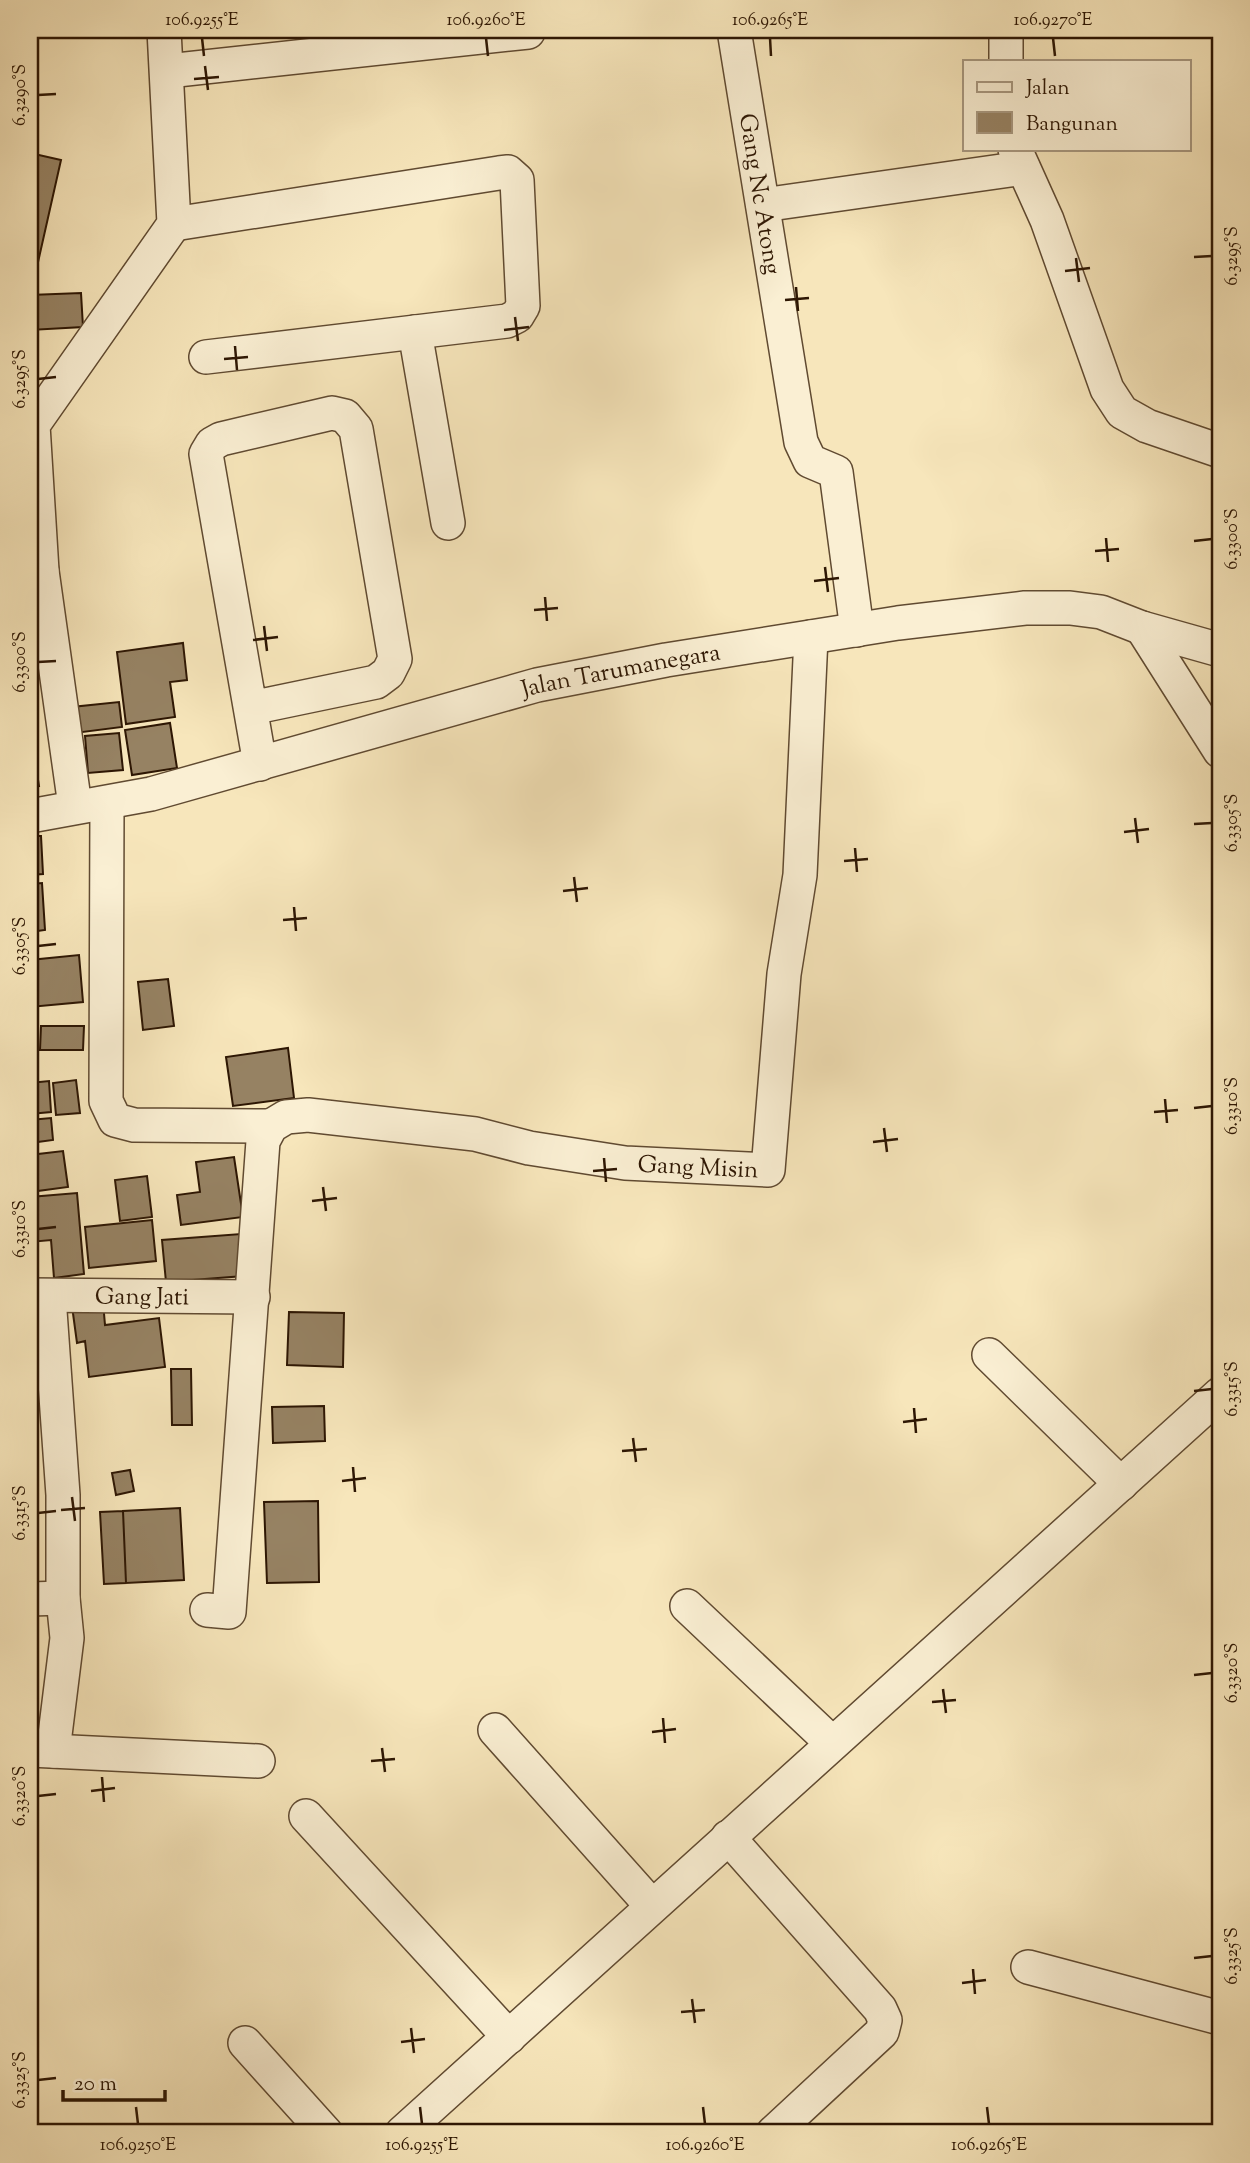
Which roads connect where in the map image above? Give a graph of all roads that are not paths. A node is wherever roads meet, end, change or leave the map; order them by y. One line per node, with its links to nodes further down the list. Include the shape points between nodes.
1 (164, 30): 6 (street)
2 (734, 30): 8 (street, Gang Nc Atong)
3 (1006, 30): 5 (street)
4 (528, 32): 6 (street)
5 (1006, 60)
6 (168, 71): 9 (street)
7 (1019, 159): 8 (street); 13 (street, via 1047,220 1107,388 1122,412 1147,426)
8 (763, 205): 17 (street, Gang Nc Atong, via 801,442 810,461 836,472)
9 (174, 224): 10 (street, via 499,173 514,175 523,306 517,316); 12 (street)
10 (415, 332): 11 (street); 14 (street)
11 (206, 357)
12 (31, 425): 15 (street)
13 (1220, 451)
14 (448, 523)
15 (36, 572): 23 (street)
16 (1142, 628): 17 (street, Jalan Tarumanegara, via 1101,612 1025,608); 19 (street, Jalan Tarumanegara); 21 (street)
17 (857, 630): 18 (street, Jalan Tarumanegara)
18 (811, 637): 22 (street, Jalan Tarumanegara, via 537,685); 25 (street, Gang Misin, via 800,876 784,974 768,1170 625,1163 475,1134 351,1118 286,1117)
19 (1220, 650)
20 (251, 708): 20 (street, via 206,454 221,439 332,413 345,416 356,429 395,659 388,673 376,682); 22 (street)
21 (1220, 751)
22 (260, 764): 23 (street, Jalan Tarumanegara)
23 (91, 804): 24 (street, Jalan Tarumanegara); 25 (street, via 106,1101 115,1120 134,1125)
24 (30, 816)
25 (271, 1126): 27 (street, via 263,1140)
26 (39, 1296): 27 (street, Gang Jati); 31 (street, via 63,1496)
27 (253, 1297): 34 (street, via 229,1612)
28 (989, 1355): 30 (street)
29 (1220, 1394): 30 (street)
30 (1121, 1484): 36 (street)
31 (63, 1598): 32 (street); 37 (street, via 67,1639)
32 (30, 1600)
33 (687, 1606): 36 (street)
34 (207, 1610)
35 (495, 1730): 41 (street)
36 (832, 1743): 40 (street)
37 (42, 1750): 38 (street)
38 (257, 1761)
39 (306, 1816): 44 (street)
40 (728, 1837): 41 (street); 48 (street, via 885,2020 882,2032)
41 (652, 1905): 44 (street)
42 (1028, 1967): 43 (street)
43 (1220, 2018)
44 (509, 2037): 47 (street)
45 (244, 2043): 46 (street)
46 (326, 2133)
47 (402, 2133)
48 (773, 2133)

